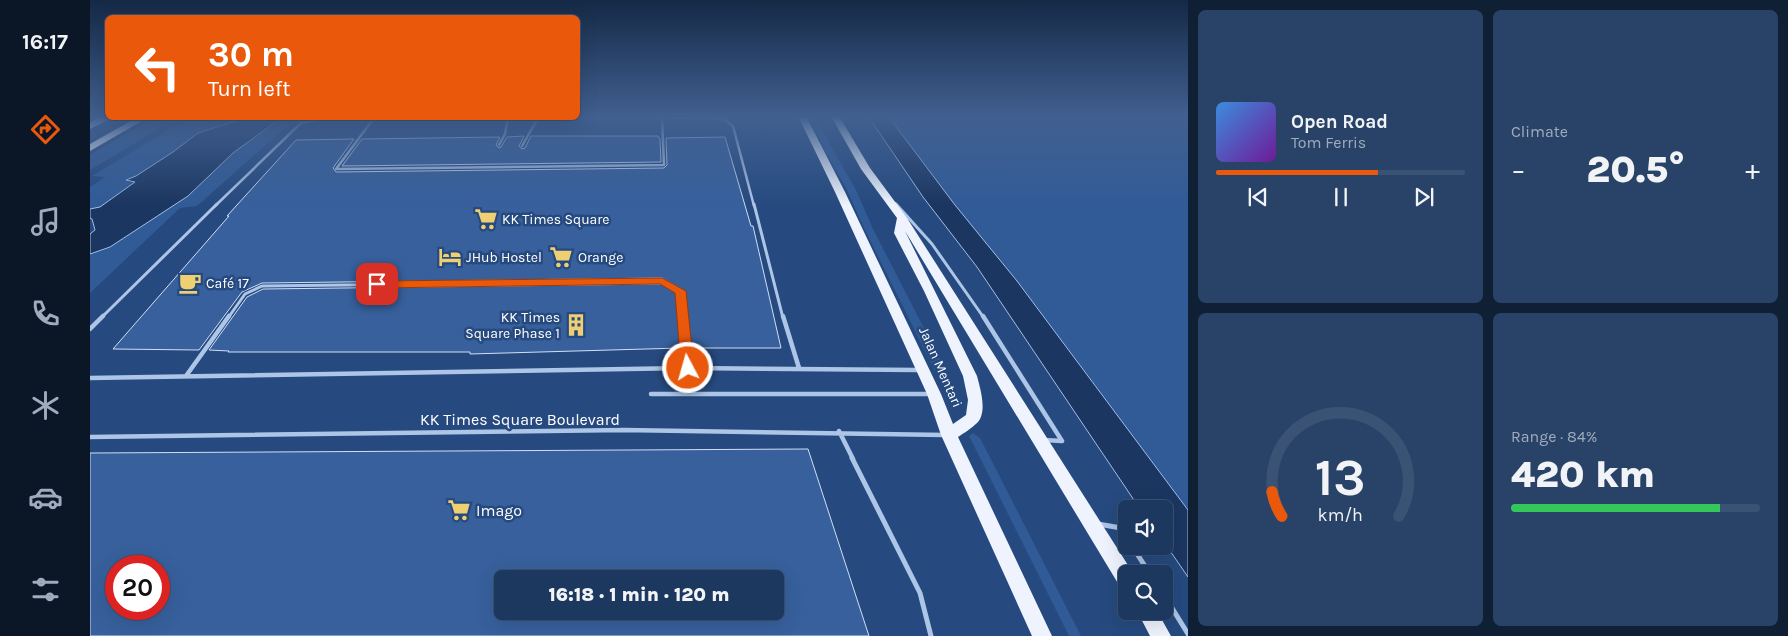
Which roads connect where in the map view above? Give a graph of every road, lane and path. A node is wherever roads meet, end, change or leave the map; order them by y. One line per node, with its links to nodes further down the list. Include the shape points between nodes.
1 (276, 146): 9 (lane)
2 (353, 146): 3 (lane, via 336,169 664,165)
3 (663, 146)
4 (738, 146): 11 (lane)
5 (817, 146): 12 (main road, Jalan Mentari)
6 (853, 146): 7 (main road)
7 (866, 169): 8 (main road); 20 (lane, via 932,244 979,310 1062,441)
8 (902, 218): 18 (main road, via 899,233 970,376 975,400 973,418); 21 (main road)
9 (90, 329)
10 (688, 368): 11 (lane); 13 (lane); 13 (lane, via 680,291 662,281 262,286 245,294)
11 (799, 368): 12 (lane)
12 (921, 370): 16 (main road, Jalan Mentari)
13 (186, 376): 14 (lane)
14 (90, 378)
15 (652, 394): 16 (lane)
16 (934, 394): 18 (main road, Jalan Mentari)
17 (839, 431): 18 (lane, KK Times Square Boulevard); 19 (lane, KK Times Square Boulevard, via 372,431); 27 (lane, via 920,593)
18 (950, 435): 28 (main road, Jalan Mentari)
19 (90, 437)
20 (1044, 440)
21 (1091, 522): 22 (lane); 23 (main road)
22 (1118, 527)
23 (1118, 566)
24 (1173, 610): 26 (lane)
25 (1151, 620): 29 (main road)
26 (1188, 634)
27 (931, 636)
28 (1042, 636)
29 (1161, 636)

